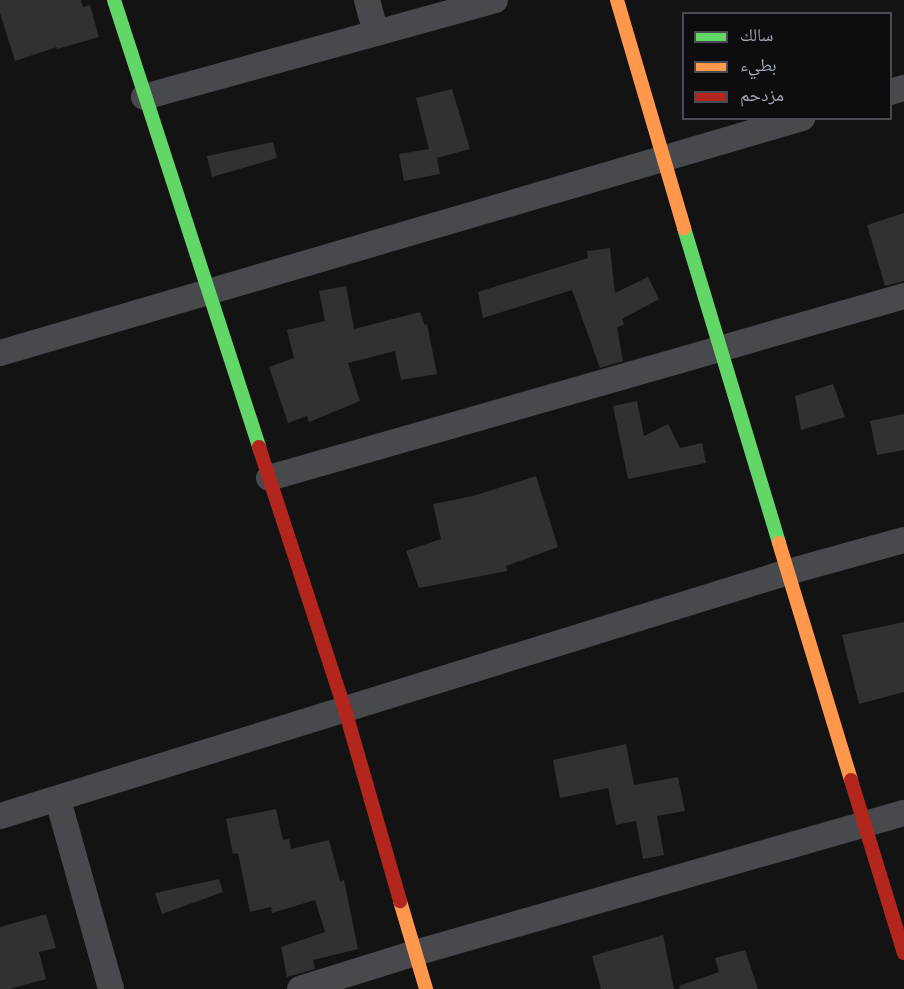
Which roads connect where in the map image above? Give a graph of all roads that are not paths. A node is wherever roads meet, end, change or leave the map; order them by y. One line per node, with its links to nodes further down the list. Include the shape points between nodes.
1 (114, 0): 6 (street)
2 (367, 0): 5 (street)
3 (495, 0): 5 (street)
4 (617, 0): 8 (street)
5 (376, 33): 6 (street)
6 (144, 97): 9 (street)
7 (795, 120): 8 (street)
8 (665, 159): 9 (street); 11 (street)
9 (210, 294): 12 (street); 13 (street)
10 (904, 296): 11 (street)
11 (720, 349): 13 (street); 15 (street)
12 (0, 353)
13 (269, 478): 16 (street)
14 (904, 540): 15 (street)
15 (788, 572): 16 (street); 20 (street)
16 (345, 710): 17 (street); 21 (street)
17 (58, 800): 19 (street); 23 (street)
18 (904, 813): 20 (street)
19 (0, 816)
20 (864, 824): 21 (street); 22 (street)
21 (415, 953): 24 (street); 25 (street)
22 (904, 953)
23 (111, 989)
24 (300, 989)
25 (426, 989)

